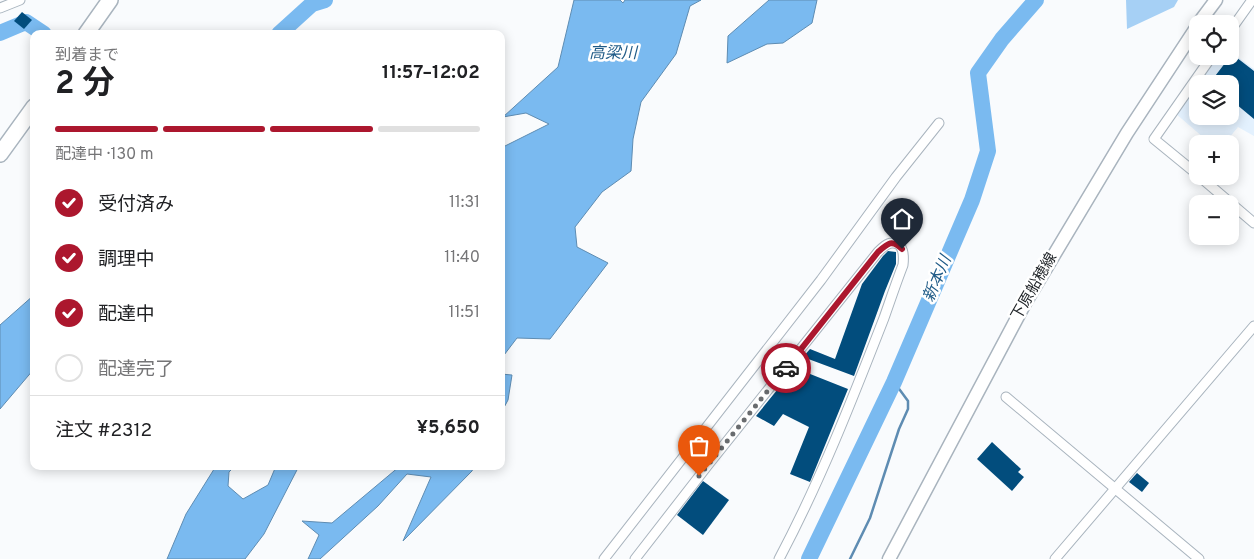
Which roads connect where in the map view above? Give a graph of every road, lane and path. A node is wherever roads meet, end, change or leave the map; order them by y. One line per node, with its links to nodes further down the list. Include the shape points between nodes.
1 (20, 0): 5 (street)
2 (110, 0): 8 (highway)
3 (1216, 0): 6 (main road, 下原船穂線)
4 (1252, 0): 7 (street)
5 (0, 8)
6 (1205, 15)
7 (1239, 18)
8 (89, 30)
9 (1189, 38): 23 (main road, 下原船穂線, via 1126,133 1024,305)
10 (1206, 65): 14 (street, via 1154,138)
11 (30, 113): 13 (highway)
12 (939, 123): 20 (street, via 822,280)
13 (0, 154)
14 (1189, 168)
15 (1209, 185): 16 (street)
16 (1254, 223)
17 (1254, 326): 19 (street)
18 (1006, 397): 19 (street)
19 (1113, 487): 24 (street); 25 (street)
20 (604, 559)
21 (635, 559): 22 (street, via 878,252 892,242 898,244 904,256 903,265 884,317 835,440)
22 (779, 559)
23 (888, 559)
24 (1055, 559)
25 (1199, 559)

